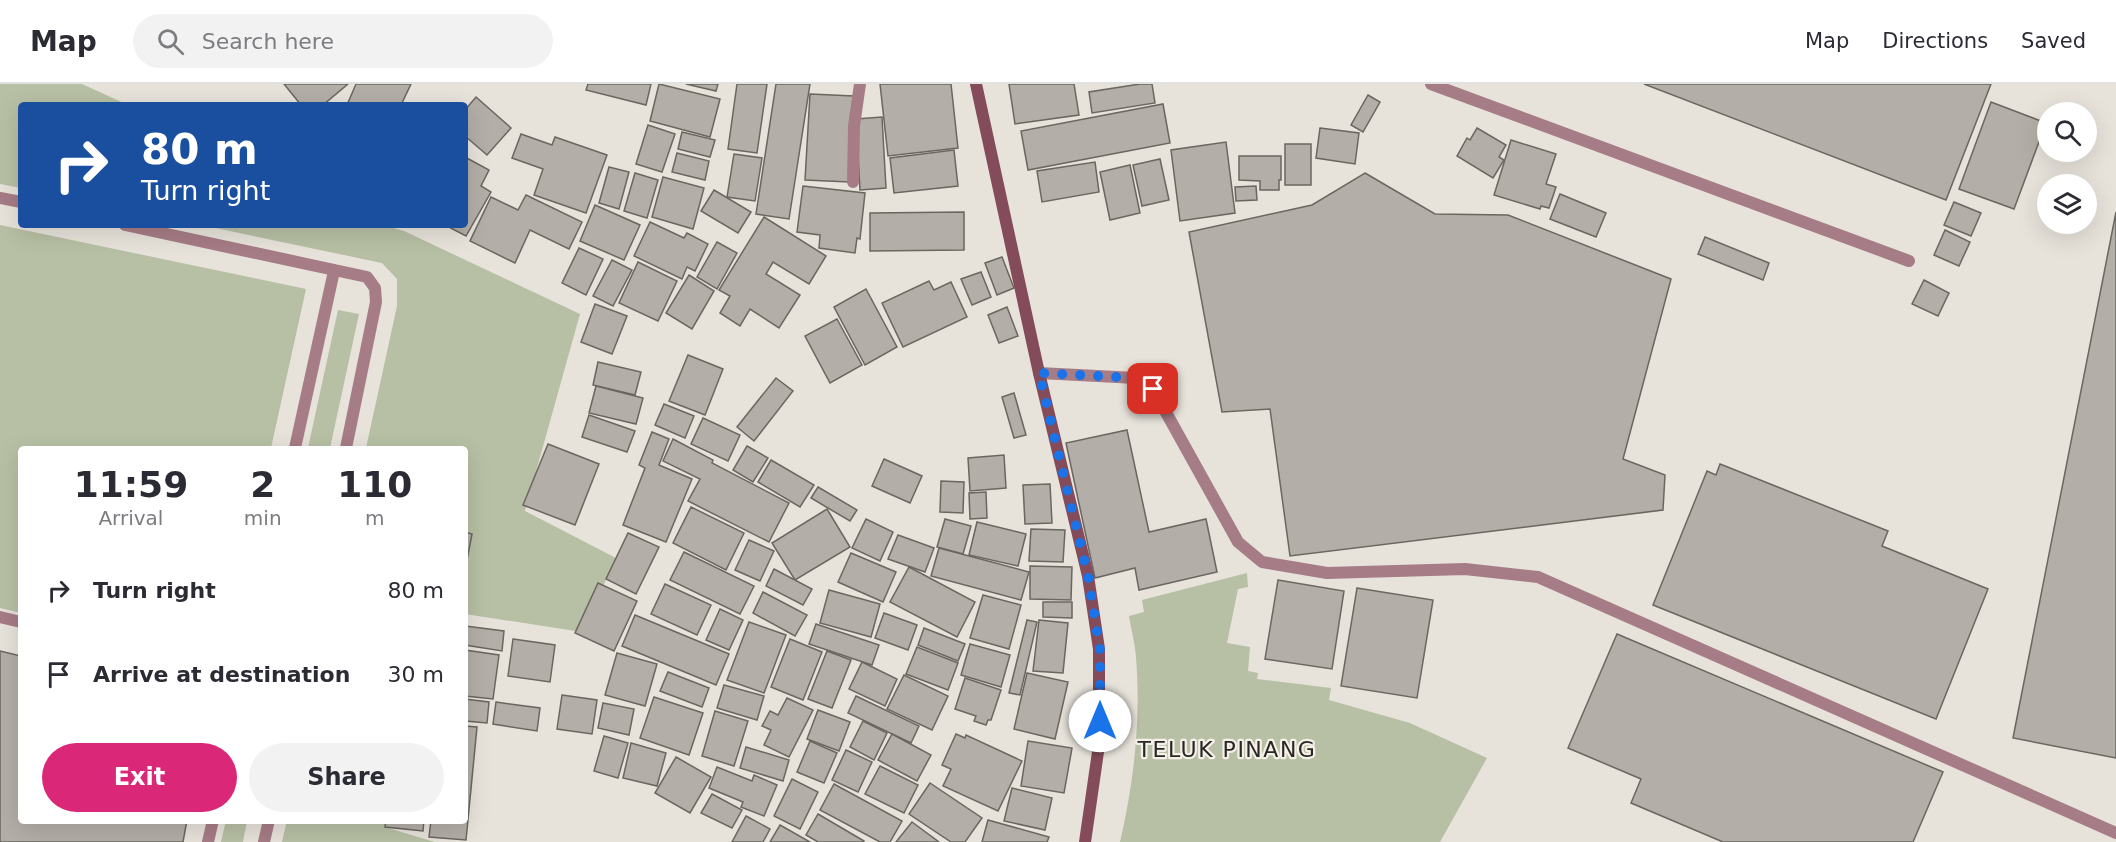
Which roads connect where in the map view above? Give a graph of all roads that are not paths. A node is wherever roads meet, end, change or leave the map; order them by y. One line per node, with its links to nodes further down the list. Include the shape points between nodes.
1 (860, 84): 4 (lane)
2 (976, 84): 10 (main road)
3 (1431, 84): 8 (lane)
4 (853, 182)
5 (0, 198): 6 (lane)
6 (18, 201)
7 (139, 228): 9 (lane)
8 (1909, 261)
9 (334, 271): 11 (lane); 12 (lane, via 367,277 375,288 376,302)
10 (1039, 373): 17 (lane, via 1136,378 1153,389 1238,542 1262,562 1327,573 1466,568 1538,577); 20 (main road, via 1088,576 1100,650 1100,745)
11 (295, 446)
12 (346, 446)
13 (0, 617): 14 (lane)
14 (18, 621)
15 (212, 824): 18 (lane)
16 (268, 824): 19 (lane)
17 (2116, 834)
18 (208, 842)
19 (264, 842)
20 (1085, 842)

